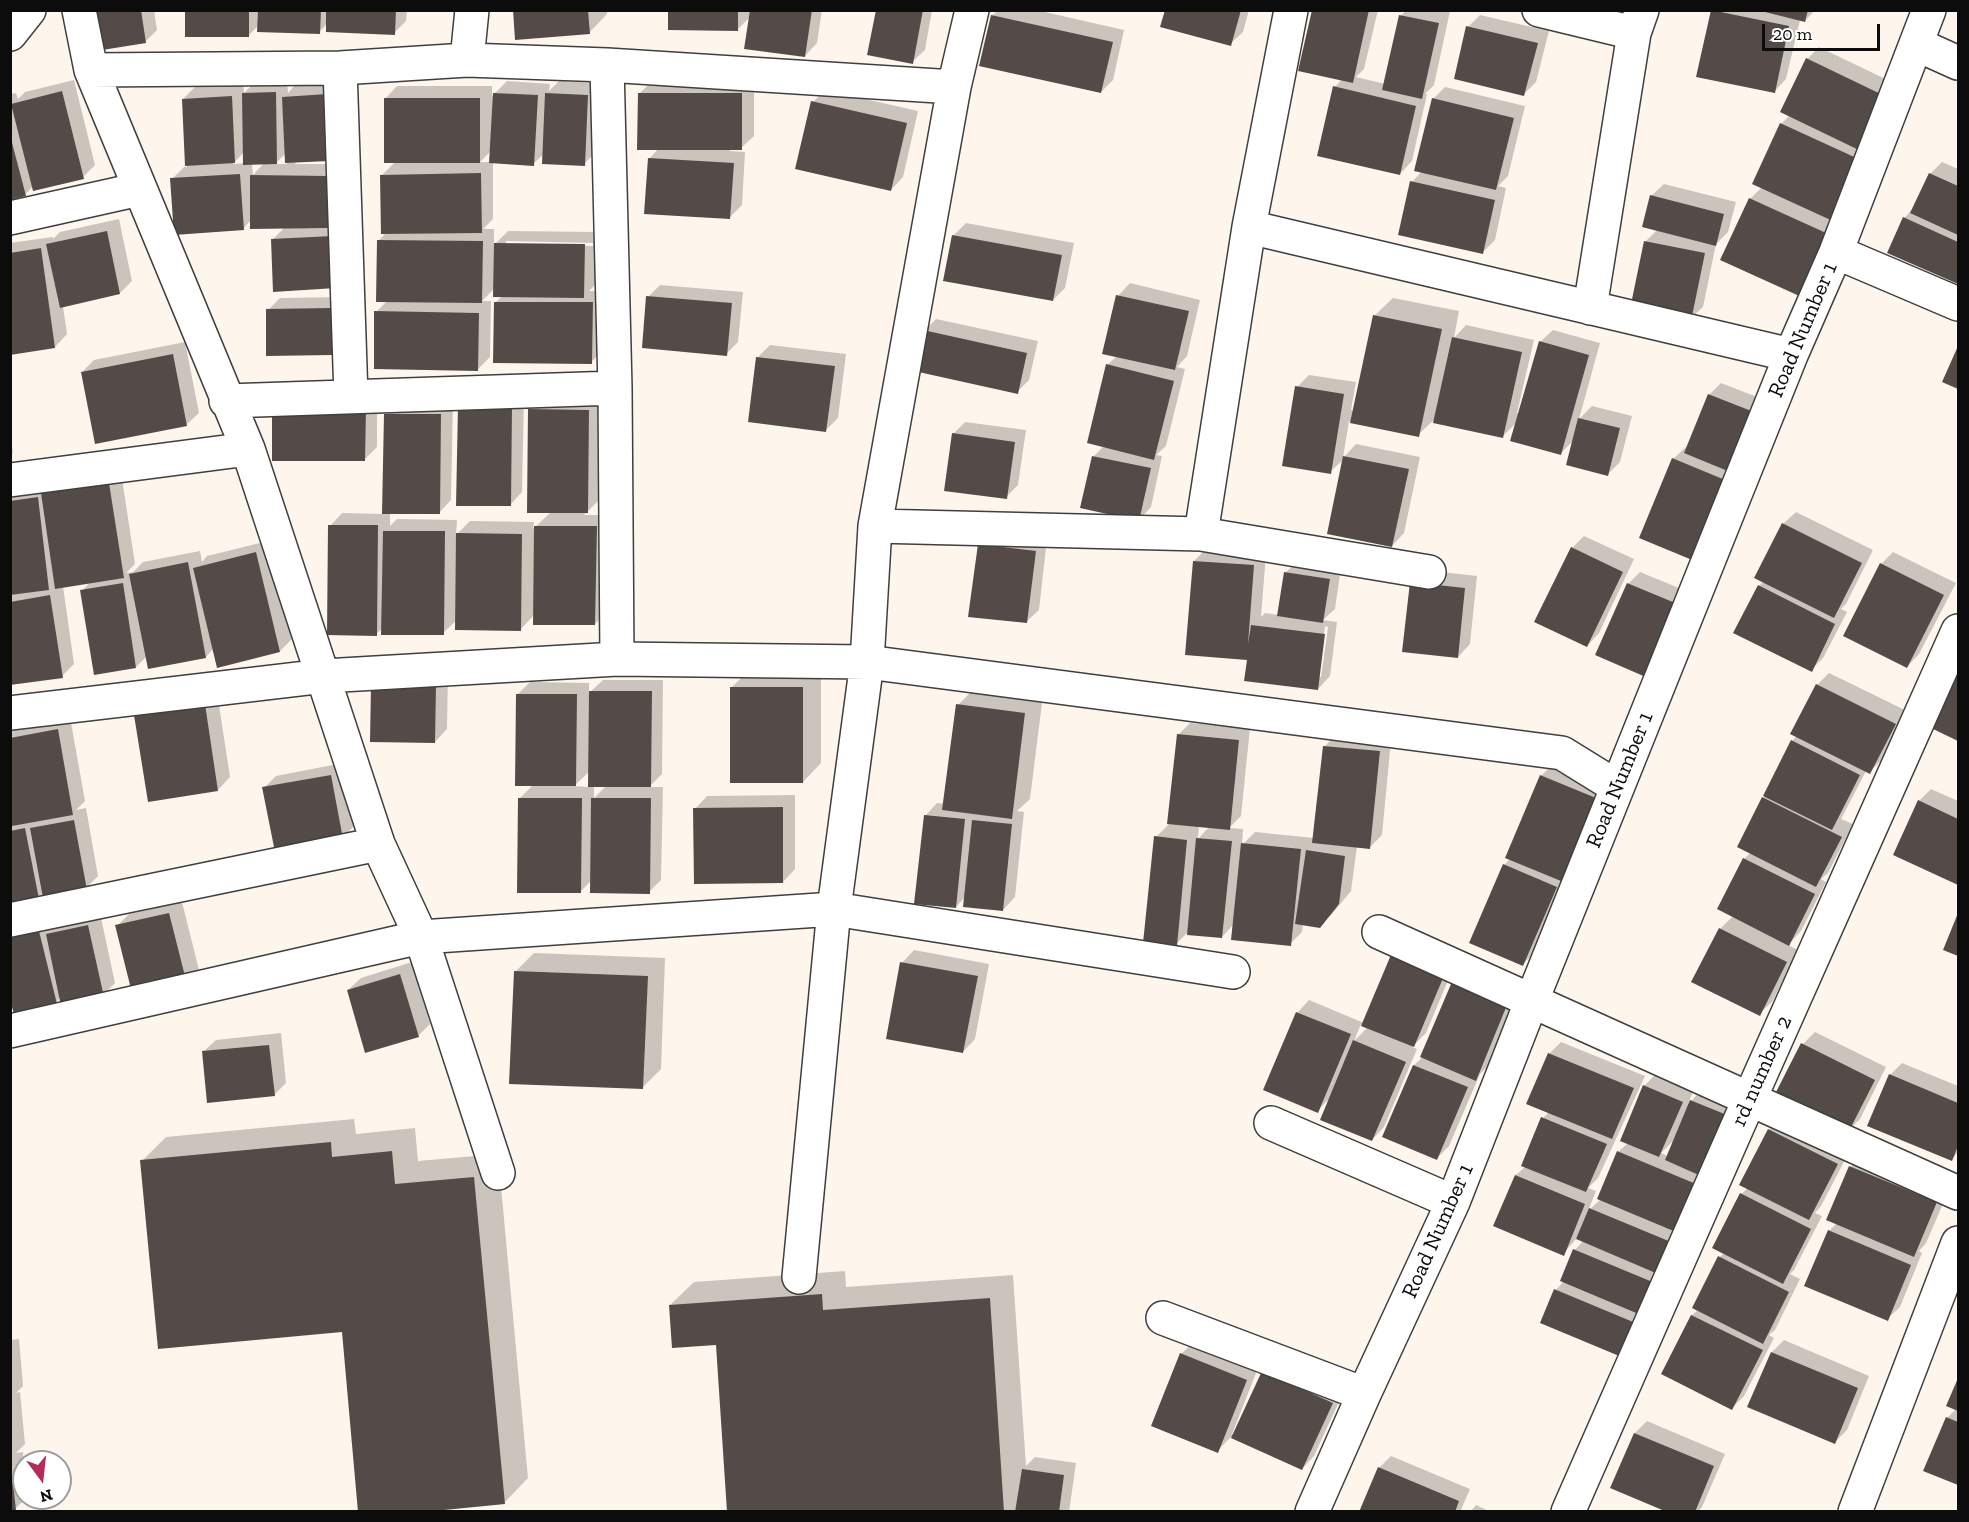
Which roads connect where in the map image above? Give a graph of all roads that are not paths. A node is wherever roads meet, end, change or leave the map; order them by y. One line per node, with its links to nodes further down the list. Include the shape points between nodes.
1 (29, 10): 9 (street)
2 (79, 10): 15 (street)
3 (472, 10): 11 (street)
4 (972, 10): 16 (street)
5 (1291, 10): 19 (street)
6 (1539, 10): 8 (street)
7 (1929, 10): 10 (street, Road Number 1)
8 (1638, 22): 22 (street)
9 (10, 34)
10 (1916, 44): 12 (street); 20 (street, Road Number 1)
11 (467, 60): 13 (street); 14 (street)
12 (1959, 63)
13 (607, 65): 16 (street); 24 (street)
14 (340, 68): 15 (street); 25 (street)
15 (91, 70): 17 (street)
16 (954, 87): 29 (street)
17 (140, 189): 18 (street); 26 (street)
18 (10, 218)
19 (1249, 227): 22 (street); 30 (street)
20 (1836, 252): 21 (street); 23 (street, Road Number 1)
21 (1959, 304)
22 (1590, 308): 23 (street)
23 (1791, 355): 37 (street, Road Number 1)
24 (615, 388): 25 (street); 33 (street)
25 (351, 397): 26 (street)
26 (226, 401): 27 (street)
27 (248, 449): 28 (street); 35 (street)
28 (10, 480)
29 (875, 526): 30 (street); 34 (street)
30 (1201, 534): 31 (street)
31 (1429, 572)
32 (1959, 631): 46 (street, rd number 2)
33 (618, 659): 34 (street); 35 (street)
34 (867, 662): 37 (street, via 1562,753); 39 (street)
35 (324, 676): 36 (street); 38 (street)
36 (10, 713)
37 (1617, 787): 44 (street, Road Number 1)
38 (378, 844): 40 (street); 42 (street)
39 (834, 909): 42 (street); 43 (street); 52 (street)
40 (10, 920)
41 (1379, 932): 44 (street)
42 (421, 937): 45 (street); 48 (street)
43 (1233, 972)
44 (1532, 1000): 46 (street); 50 (street, Road Number 1)
45 (10, 1031)
46 (1750, 1098): 49 (street); 56 (street, rd number 2)
47 (1271, 1123): 50 (street)
48 (498, 1173)
49 (1959, 1193)
50 (1453, 1202): 54 (street, Road Number 1)
51 (1959, 1243): 57 (street)
52 (800, 1277)
53 (1163, 1318): 54 (street)
54 (1364, 1394): 55 (street, Road Number 1)
55 (1312, 1512)
56 (1568, 1512)
57 (1855, 1512)

